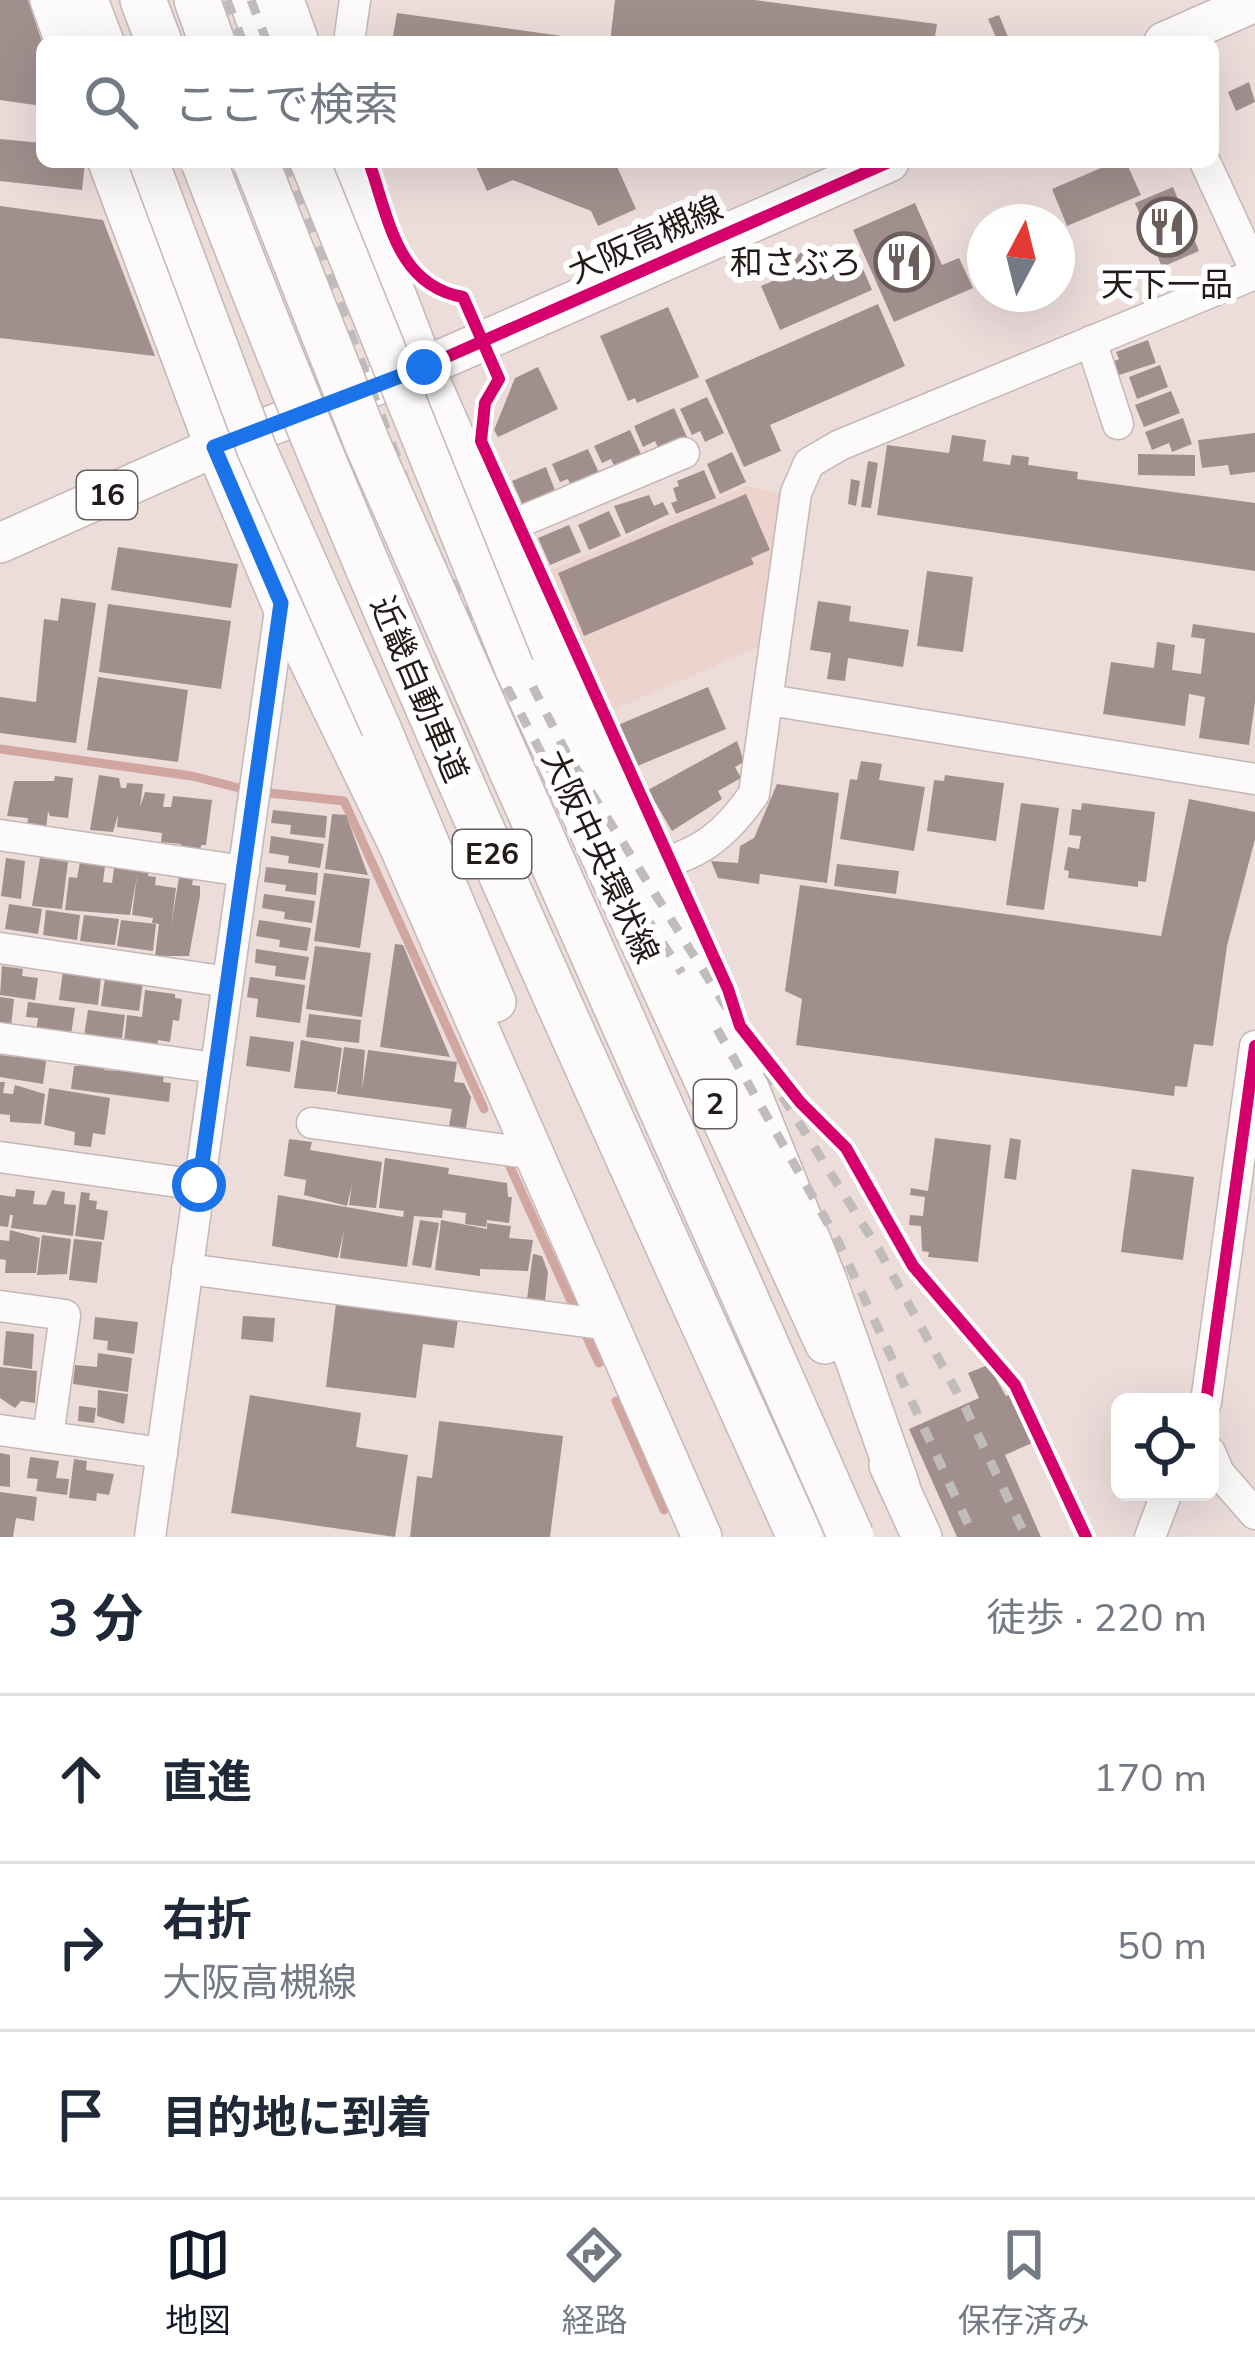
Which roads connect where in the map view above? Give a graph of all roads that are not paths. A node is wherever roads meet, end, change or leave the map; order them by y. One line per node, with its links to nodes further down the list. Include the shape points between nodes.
1 (50, 0): 9 (main road)
2 (88, 0): 10 (main road)
3 (143, 0): 11 (highway)
4 (196, 0): 12 (highway)
5 (249, 0): 13 (main road)
6 (284, 0): 14 (main road)
7 (355, 0): 15 (street)
8 (1255, 2): 16 (main road)
9 (63, 36)
10 (102, 36)
11 (157, 36)
12 (210, 36)
13 (262, 36)
14 (297, 36)
15 (350, 36)
16 (1178, 36)
17 (110, 168): 29 (main road)
18 (151, 168): 62 (main road, bridge, via 257,450)
19 (206, 168): 63 (highway, 近畿自動車道 / E26, bridge, via 329,480)
20 (258, 168): 64 (highway, 近畿自動車道 / E26, bridge, via 386,486)
21 (312, 168): 57 (main road, 大阪中央環状線 / 2, bridge, via 514,667 832,1360)
22 (347, 168): 27 (main road)
23 (875, 168): 27 (main road, 大阪高槻線 / 16)
24 (1208, 168): 25 (street)
25 (1255, 272): 26 (street)
26 (1091, 341): 28 (street); 34 (street, via 808,463 796,493)
27 (424, 367): 29 (main road, 大阪高槻線 / 16); 31 (main road)
28 (1118, 424)
29 (214, 447): 32 (main road, 大阪高槻線 / 16); 33 (main road)
30 (684, 453): 31 (street)
31 (496, 532): 37 (main road)
32 (0, 543)
33 (281, 603): 38 (street); 45 (main road)
34 (769, 700): 35 (street); 37 (street, via 754,794 733,824 709,844)
35 (1255, 779)
36 (0, 836): 38 (street)
37 (644, 868): 57 (main road, via 746,1078)
38 (244, 871): 40 (street)
39 (0, 948): 40 (street)
40 (228, 982): 43 (street)
41 (0, 1038): 43 (street)
42 (1255, 1046): 48 (street)
43 (216, 1068): 47 (street)
44 (313, 1123): 45 (street)
45 (534, 1154): 51 (main road)
46 (0, 1157): 47 (street)
47 (199, 1185): 49 (street)
48 (1245, 1188): 52 (street)
49 (187, 1270): 51 (street); 55 (street)
50 (0, 1306): 54 (street, via 65,1316)
51 (609, 1325): 61 (main road)
52 (1208, 1393)
53 (0, 1430): 54 (street)
54 (49, 1437): 55 (street)
55 (161, 1453): 60 (street)
56 (1219, 1473): 59 (street)
57 (900, 1486): 65 (main road, 大阪中央環状線 / 2)
58 (1164, 1501): 66 (street)
59 (1255, 1514)
60 (150, 1537)
61 (702, 1537)
62 (724, 1537)
63 (800, 1537)
64 (851, 1537)
65 (922, 1537)
66 (1150, 1537)

